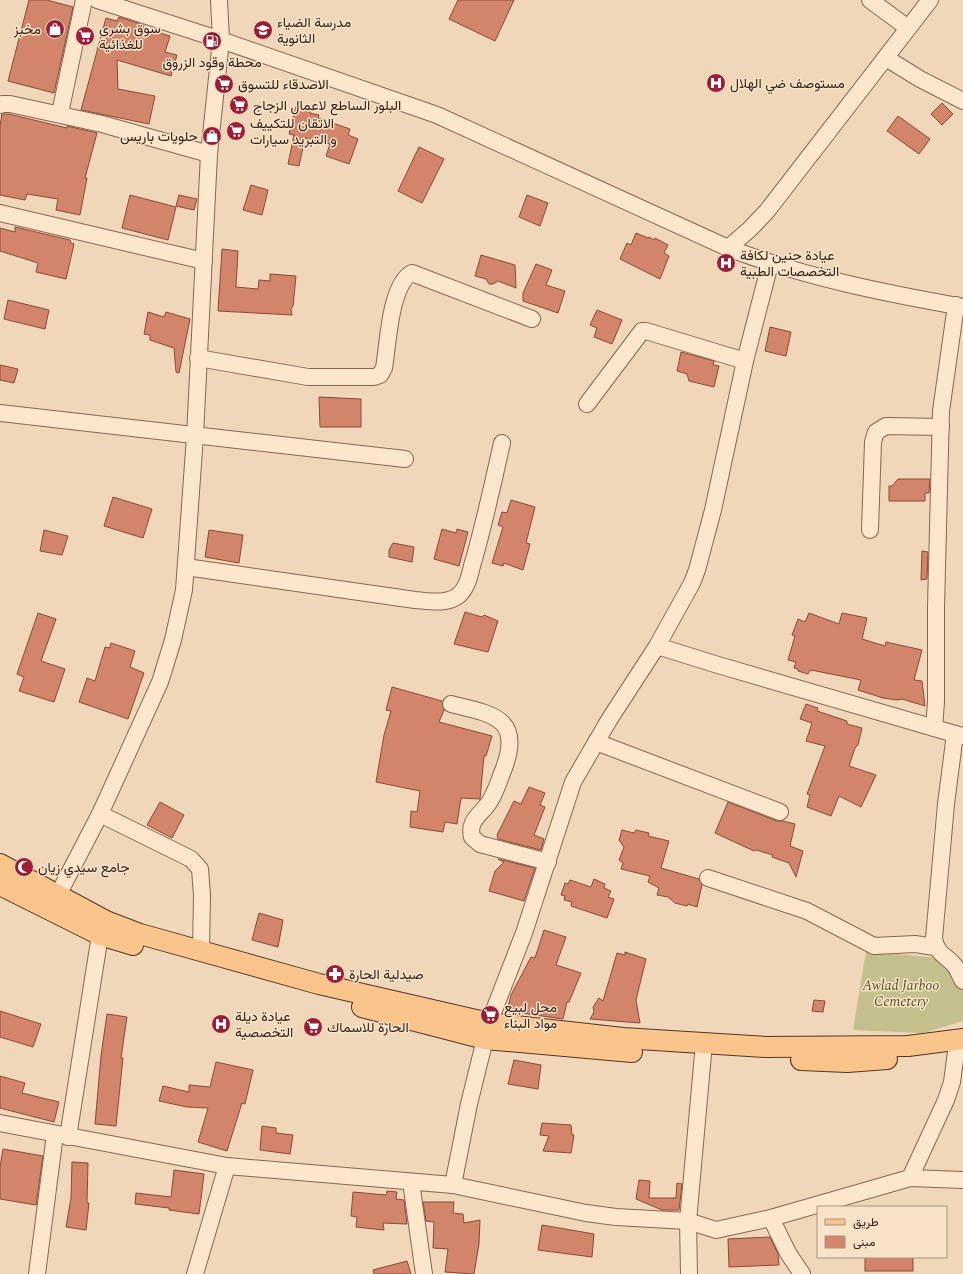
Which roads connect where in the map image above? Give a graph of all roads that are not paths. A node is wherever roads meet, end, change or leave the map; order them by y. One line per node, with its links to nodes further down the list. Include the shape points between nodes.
1 (84, 0): 11 (street)
2 (97, 0): 7 (street)
3 (219, 0): 7 (street)
4 (870, 0): 6 (street)
5 (930, 0): 6 (street)
6 (908, 28): 8 (street)
7 (221, 40): 12 (street); 14 (street, via 437,115)
8 (886, 58): 9 (street); 14 (street, via 767,211)
9 (963, 101)
10 (0, 105): 11 (street, via 10,104)
11 (60, 113): 12 (street)
12 (209, 154): 15 (street)
13 (0, 213): 15 (street)
14 (728, 248): 16 (street)
15 (204, 260): 19 (street)
16 (770, 264): 17 (street, via 818,277); 20 (street)
17 (959, 306): 23 (street)
18 (532, 319): 19 (street, via 412,273 407,276 392,307 384,368 380,375 308,377)
19 (198, 358): 24 (street)
20 (745, 361): 21 (street, via 642,331); 29 (street, via 713,510 697,570)
21 (587, 404)
22 (0, 413): 24 (street)
23 (940, 427): 27 (street, via 886,426 876,432 873,442); 31 (street)
24 (195, 436): 26 (street); 28 (street)
25 (502, 443): 28 (street, via 483,529 465,587 449,601 415,600)
26 (405, 460)
27 (870, 530)
28 (186, 567): 35 (street, via 184,590 173,640 160,682)
29 (657, 646): 31 (street); 33 (street)
30 (451, 704): 36 (street, via 494,716 505,725 510,737 511,748 499,784 488,804 472,824 472,837 480,844)
31 (934, 728): 32 (street)
32 (959, 735): 42 (street, via 946,804)
33 (596, 742): 34 (street); 36 (street, via 573,782)
34 (780, 812)
35 (100, 814): 40 (street); 43 (street, via 191,859 200,869)
36 (548, 862): 45 (street)
37 (0, 864): 40 (main road)
38 (708, 878): 42 (street, via 807,911 871,945 892,947 915,944)
39 (0, 885): 40 (main road)
40 (52, 902): 41 (main road)
41 (103, 928): 43 (main road, via 140,934); 45 (main road, via 154,952); 49 (street)
42 (935, 947): 44 (street, via 956,967)
43 (201, 951): 45 (main road)
44 (963, 981)
45 (487, 1031): 47 (main road, via 623,1038); 54 (street)
46 (961, 1047): 47 (main road); 51 (street, via 946,1100)
47 (704, 1049): 56 (street)
48 (0, 1123): 49 (street)
49 (61, 1135): 50 (street); 57 (street)
50 (227, 1166): 53 (street); 58 (street)
51 (910, 1178): 52 (street); 55 (street)
52 (963, 1180)
53 (411, 1182): 54 (street); 59 (street)
54 (453, 1185): 56 (street, via 586,1213)
55 (771, 1218): 56 (street, via 716,1230); 61 (street, via 788,1253)
56 (688, 1221): 60 (street)
57 (37, 1274)
58 (195, 1274)
59 (424, 1274)
60 (689, 1274)
61 (802, 1274)

